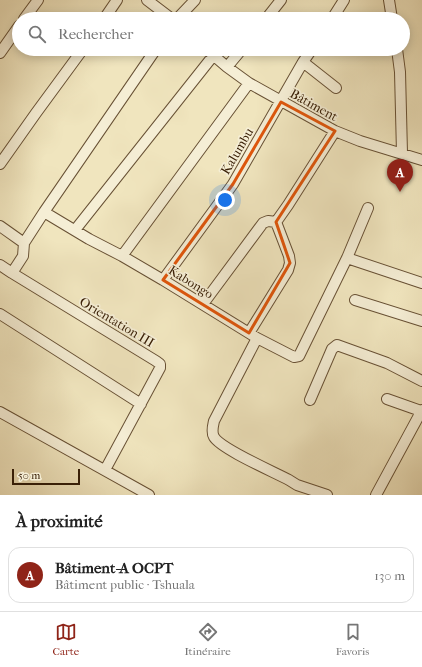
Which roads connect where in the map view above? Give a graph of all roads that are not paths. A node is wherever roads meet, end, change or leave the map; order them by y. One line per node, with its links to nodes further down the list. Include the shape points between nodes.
1 (38, 0): 8 (street)
2 (117, 0): 9 (street)
3 (147, 0): 10 (street)
4 (196, 0): 11 (street)
5 (281, 0): 12 (street)
6 (344, 0): 13 (street)
7 (389, 0): 14 (street)
8 (29, 12)
9 (109, 12)
10 (163, 12)
11 (184, 12)
12 (272, 12)
13 (336, 12)
14 (391, 12)
15 (12, 36): 16 (street)
16 (0, 53)
17 (78, 56): 32 (street)
18 (151, 56): 34 (street)
19 (206, 56): 37 (street)
20 (214, 56): 25 (street, Bâtiment)
21 (236, 56): 25 (street)
22 (307, 56): 24 (street, Kalumbu)
23 (398, 56): 30 (street)
24 (303, 62): 27 (street); 28 (street, Kalumbu)
25 (227, 68): 26 (street, Bâtiment)
26 (249, 83): 28 (street, Bâtiment); 39 (street)
27 (336, 88)
28 (281, 102): 29 (street, Bâtiment); 43 (street, Kalumbu, via 233,184)
29 (335, 131): 30 (street, Bâtiment); 35 (street)
30 (402, 153): 31 (street, Bâtiment)
31 (422, 160)
32 (0, 164)
33 (368, 208): 40 (street)
34 (44, 212): 37 (street, Kabongo); 38 (street)
35 (276, 222): 46 (street, via 263,223); 49 (street, via 290,263)
36 (0, 226): 38 (street)
37 (75, 230): 39 (street, Kabongo)
38 (24, 243): 42 (street, via 23,256)
39 (122, 256): 43 (street, Kabongo)
40 (346, 258): 44 (street); 49 (street, Kabongo, via 299,356 294,357)
41 (0, 265): 42 (street, Orientation III)
42 (12, 274): 53 (street, Orientation III, via 160,364)
43 (163, 280): 46 (street, Kabongo)
44 (422, 283)
45 (355, 300): 48 (street)
46 (204, 304): 49 (street, Kabongo)
47 (0, 314): 53 (street)
48 (422, 321)
49 (253, 336): 58 (street, via 214,422 214,437 223,446 297,485)
50 (422, 381): 52 (street, via 387,363 337,345 332,349)
51 (387, 399): 54 (street)
52 (310, 400)
53 (140, 404): 56 (street, Orientation III)
54 (422, 411): 59 (street)
55 (0, 412): 56 (street)
56 (105, 470): 57 (street)
57 (149, 495)
58 (327, 495)
59 (376, 495)

